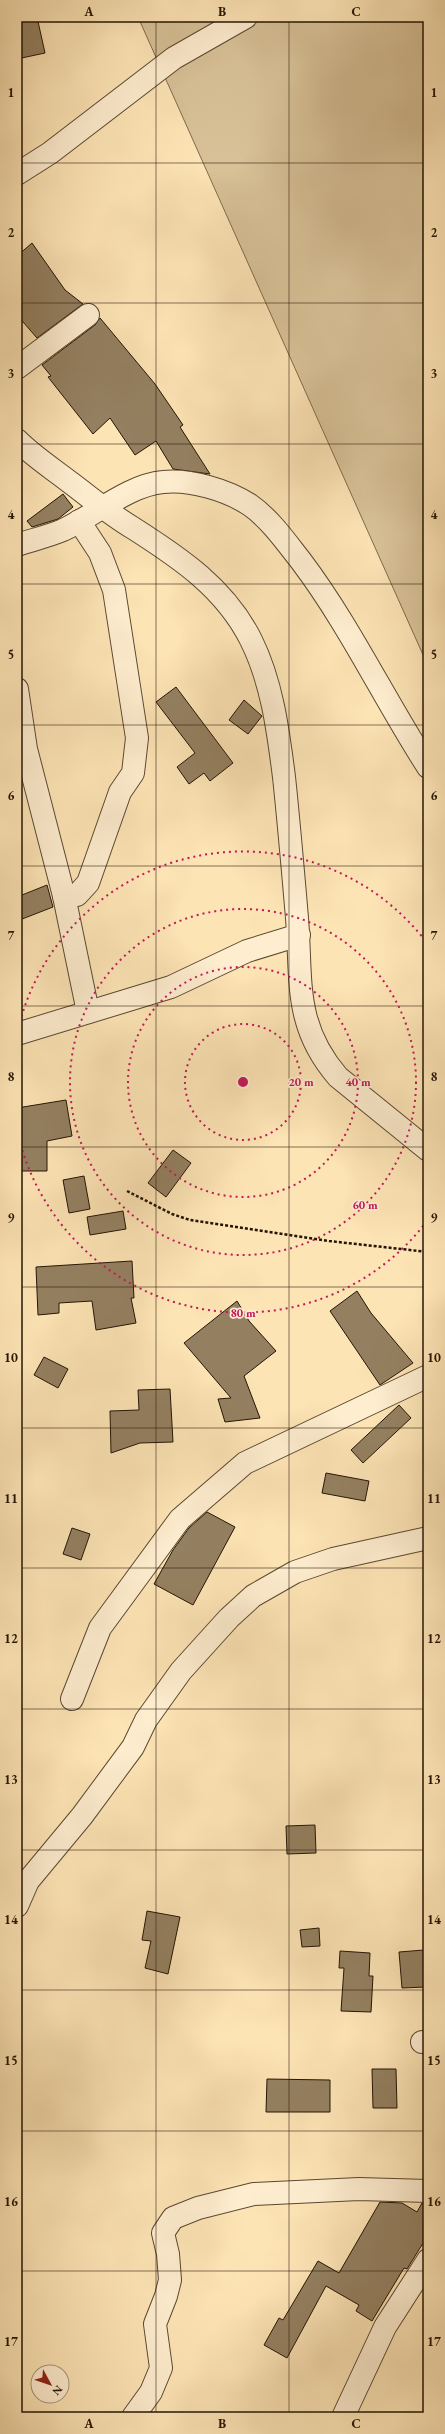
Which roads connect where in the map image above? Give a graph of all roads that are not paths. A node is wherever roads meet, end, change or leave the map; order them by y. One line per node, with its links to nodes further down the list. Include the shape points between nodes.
1 (246, 17): 2 (street, via 174,58 50,153)
2 (17, 174)
3 (88, 315): 4 (street)
4 (17, 368)
5 (17, 440): 6 (street)
6 (104, 508): 7 (street); 10 (street, via 134,490 163,482 181,482 226,493 250,506 291,548 329,598 402,728); 12 (street, via 192,568 214,587 251,639 264,672 278,736 290,828)
7 (79, 521): 8 (street, via 62,530); 11 (street, via 100,553 114,590 137,738 133,773 120,792 88,883 77,895)
8 (17, 545)
9 (17, 689): 11 (street, via 26,749)
10 (428, 767)
11 (64, 896): 13 (street)
12 (299, 935): 13 (street, via 247,951 171,987); 15 (street, via 301,1000 310,1031 326,1063 370,1105)
13 (88, 1012): 14 (street)
14 (17, 1034)
15 (428, 1150)
16 (428, 1376): 18 (street, via 245,1463 180,1519 100,1628)
17 (428, 1538): 19 (street, via 333,1559 296,1572 253,1596 229,1618 181,1671 146,1720 133,1747 82,1816 28,1881)
18 (72, 1699)
19 (17, 1906)
20 (428, 2191): 22 (street, via 359,2189 254,2194 198,2208 173,2218 163,2233 170,2280 155,2324 161,2368 151,2392)
21 (428, 2260): 23 (street, via 385,2327)
22 (133, 2417)
23 (344, 2417)

